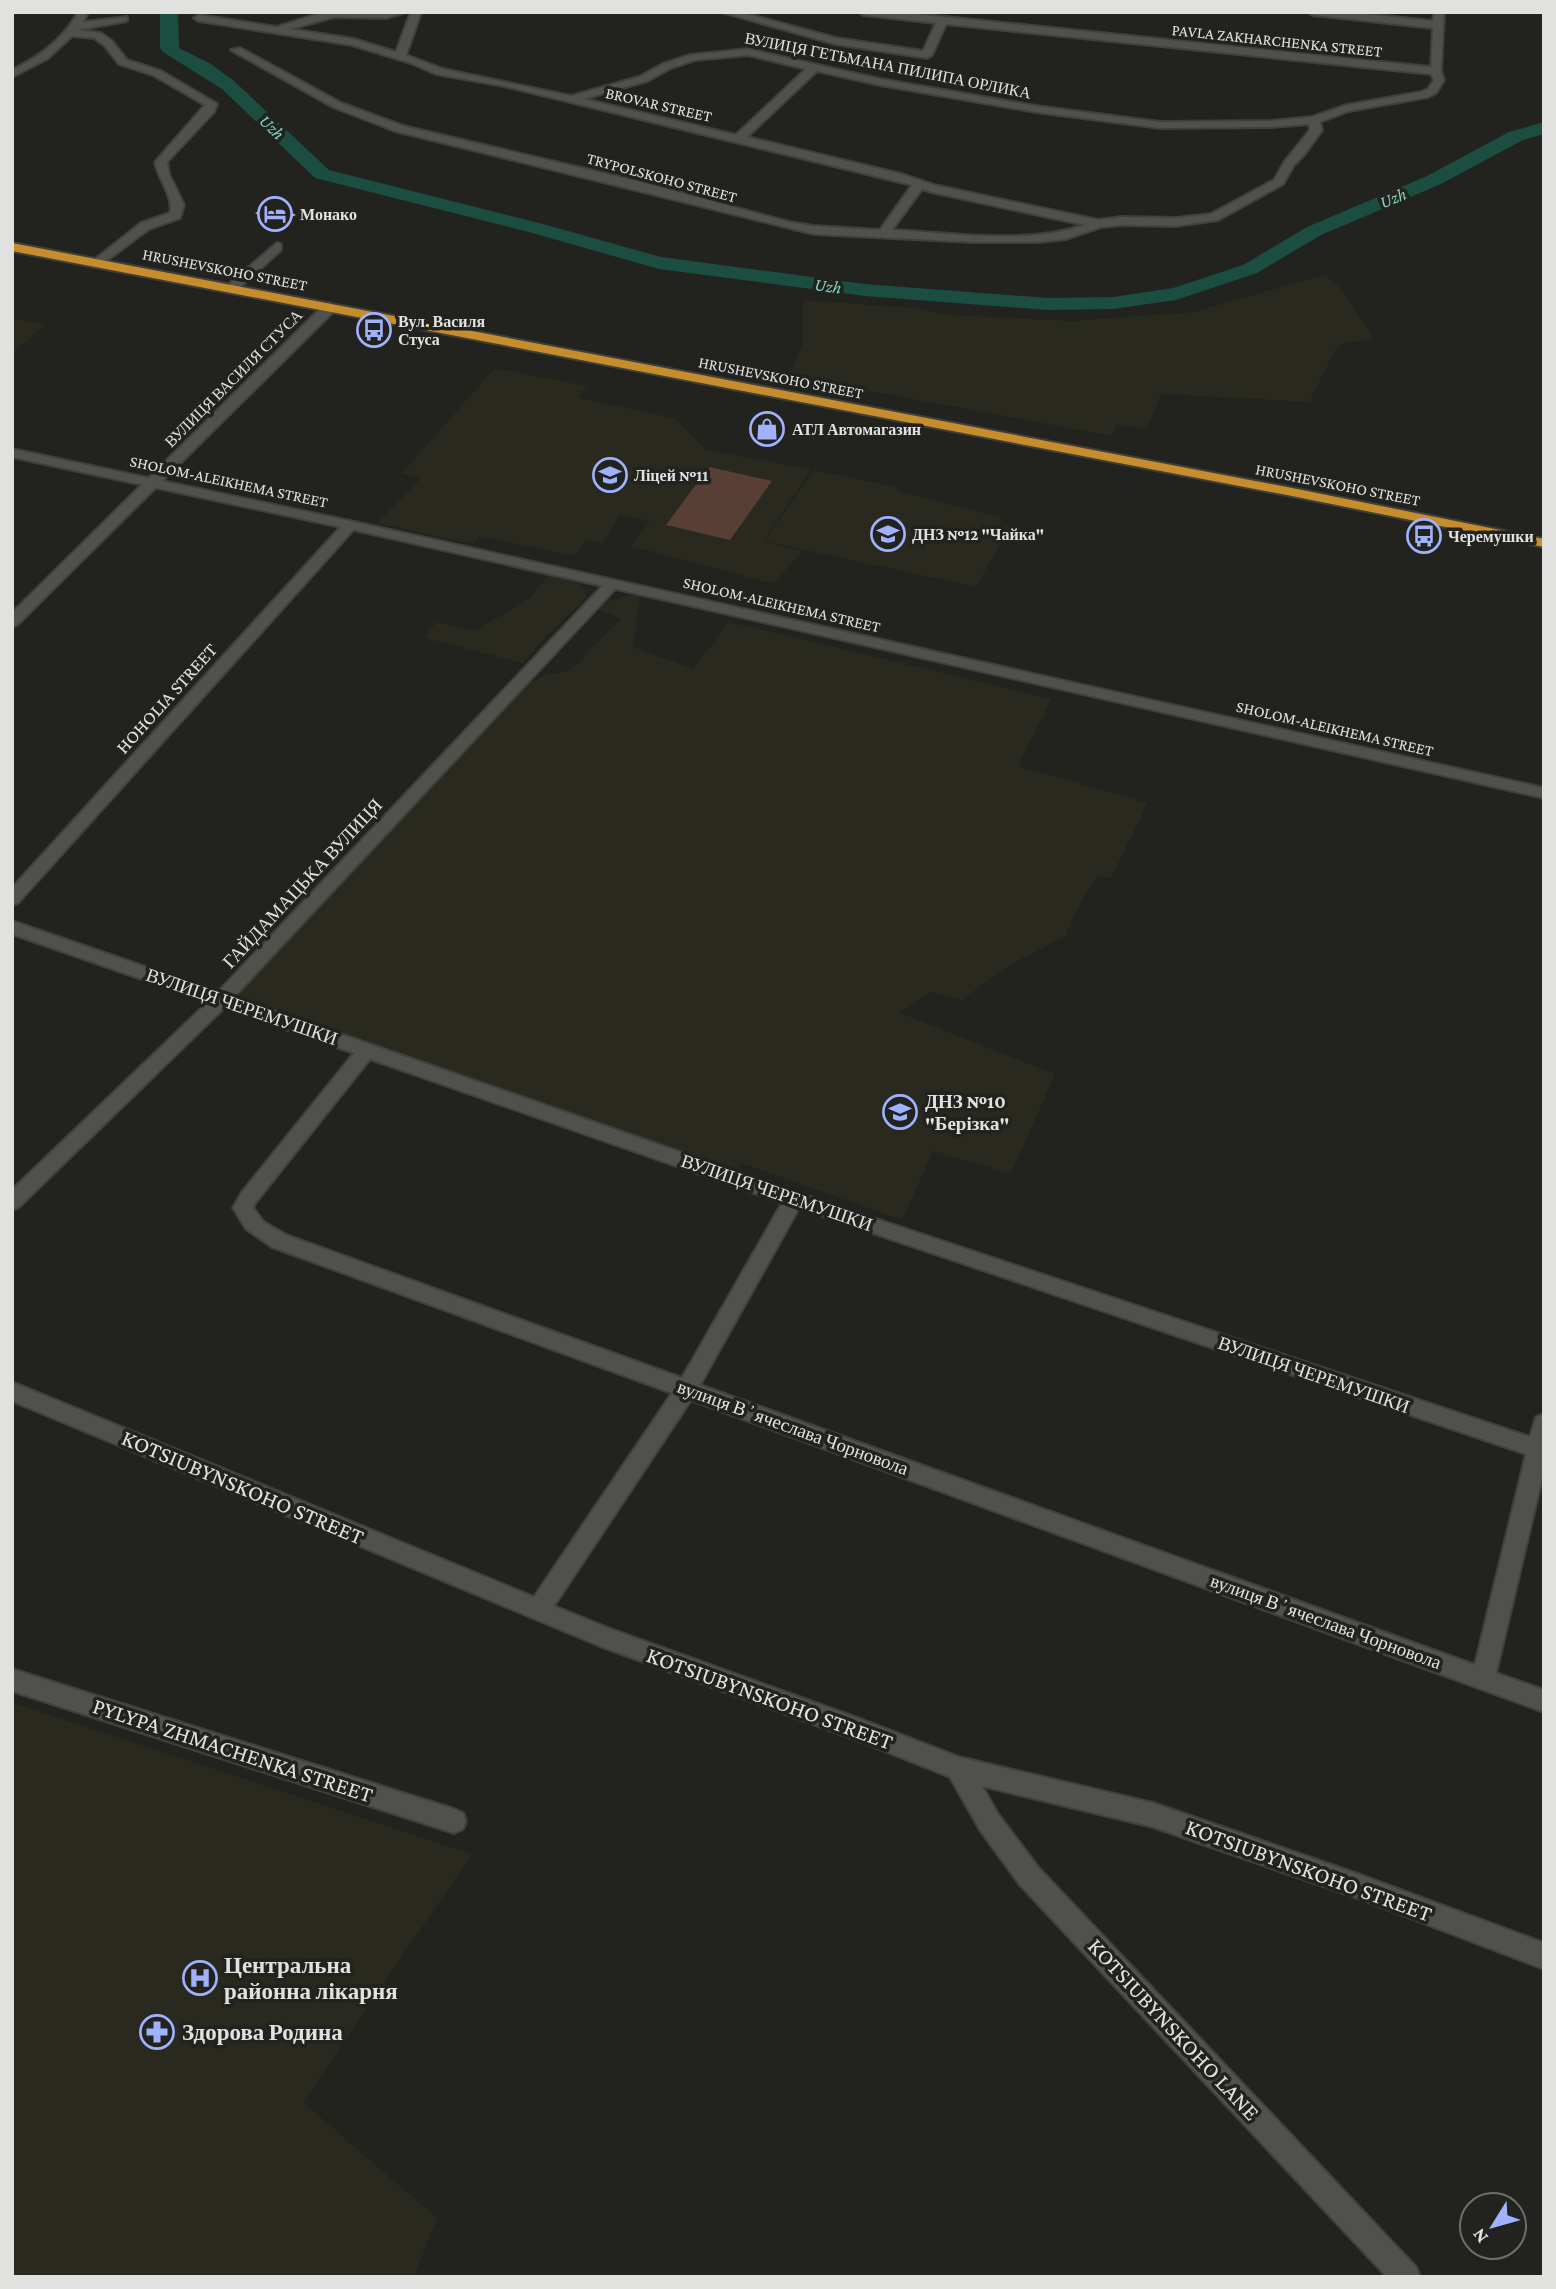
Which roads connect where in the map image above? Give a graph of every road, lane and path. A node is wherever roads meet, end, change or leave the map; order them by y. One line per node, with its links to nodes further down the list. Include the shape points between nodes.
1 (83, 12): 14 (street)
2 (401, 12): 13 (street, via 376,17 331,14)
3 (416, 12): 17 (street)
4 (727, 12): 11 (street)
5 (864, 12): 10 (street, PAVLA ZAKHARCHENKA STREET)
6 (1313, 12): 12 (street)
7 (1439, 12): 12 (street)
8 (123, 19): 14 (street)
9 (205, 19): 13 (street, BROVAR STREET)
10 (942, 21): 11 (street, via 927,55 835,41); 19 (street, PAVLA ZAKHARCHENKA STREET)
11 (772, 25): 16 (street)
12 (1438, 25): 19 (street)
13 (278, 29): 17 (street, BROVAR STREET, via 354,42)
14 (74, 30): 20 (street, via 27,68); 29 (street, via 97,35 123,62 157,73 211,104 161,162 178,205 176,215 145,226)
15 (236, 50): 26 (street, TRYPOLSKOHO STREET, via 337,105 399,128 788,225)
16 (748, 52): 18 (street, ВУЛИЦЯ ГЕТЬМАНА ПИЛИПА ОРЛИКА); 21 (street, ВУЛИЦЯ ГЕТЬМАНА ПИЛИПА ОРЛИКА, via 694,57 643,79)
17 (400, 56): 21 (street, BROVAR STREET, via 440,72)
18 (816, 66): 22 (street, ВУЛИЦЯ ГЕТЬМАНА ПИЛИПА ОРЛИКА, via 880,82 1129,122 1187,126); 23 (street)
19 (1436, 71): 22 (street, ВУЛИЦЯ ГЕТЬМАНА ПИЛИПА ОРЛИКА, via 1437,86 1424,94 1347,108)
20 (12, 74)
21 (571, 99): 23 (street, BROVAR STREET)
22 (1314, 120): 25 (street, via 1316,130 1279,183 1214,217)
23 (738, 139): 24 (street, BROVAR STREET)
24 (919, 184): 25 (street, BROVAR STREET); 26 (street)
25 (1099, 224): 26 (street, TRYPOLSKOHO STREET, via 1039,238)
26 (884, 233)
27 (12, 247): 29 (highway, HRUSHEVSKOHO STREET)
28 (276, 247): 30 (street)
29 (98, 263): 30 (highway, HRUSHEVSKOHO STREET)
30 (232, 288): 31 (highway, HRUSHEVSKOHO STREET)
31 (330, 307): 33 (street, ВУЛИЦЯ ВАСИЛЯ СТУСА); 35 (highway, HRUSHEVSKOHO STREET)
32 (12, 453): 33 (street, SHOLOM-ALEIKHEMA STREET)
33 (152, 482): 34 (street, SHOLOM-ALEIKHEMA STREET); 37 (street, ВУЛИЦЯ ВАСИЛЯ СТУСА)
34 (350, 525): 36 (street, SHOLOM-ALEIKHEMA STREET); 39 (street, HOHOLIA STREET)
35 (1544, 543)
36 (612, 584): 38 (street, SHOLOM-ALEIKHEMA STREET); 41 (street, ГАЙДАМАЦЬКА ВУЛИЦЯ)
37 (12, 622)
38 (1544, 793)
39 (12, 899)
40 (12, 928): 41 (street, ВУЛИЦЯ ЧЕРЕМУШКИ)
41 (222, 999): 42 (street, ВУЛИЦЯ ЧЕРЕМУШКИ); 44 (street, ГАЙДАМАЦЬКА ВУЛИЦЯ)
42 (367, 1050): 43 (street, ВУЛИЦЯ ЧЕРЕМУШКИ); 45 (street, вулиця Вʼячеслава Чорновола, via 249,1197 243,1208 250,1223 279,1241)
43 (794, 1199): 45 (street); 48 (street, ВУЛИЦЯ ЧЕРЕМУШКИ)
44 (12, 1202)
45 (687, 1389): 49 (street); 50 (street, вулиця Вʼячеслава Чорновола)
46 (12, 1391): 49 (street, KOTSIUBYNSKOHO STREET)
47 (1544, 1423): 48 (street)
48 (1541, 1450): 50 (street)
49 (538, 1610): 53 (street, KOTSIUBYNSKOHO STREET)
50 (1483, 1678): 52 (street, вулиця Вʼячеслава Чорновола)
51 (12, 1680): 54 (street, PYLYPA ZHMACHENKA STREET)
52 (1544, 1701)
53 (958, 1769): 55 (street, KOTSIUBYNSKOHO STREET, via 1153,1815); 56 (street, KOTSIUBYNSKOHO LANE, via 1029,1876)
54 (454, 1821)
55 (1544, 1956)
56 (1406, 2277)

